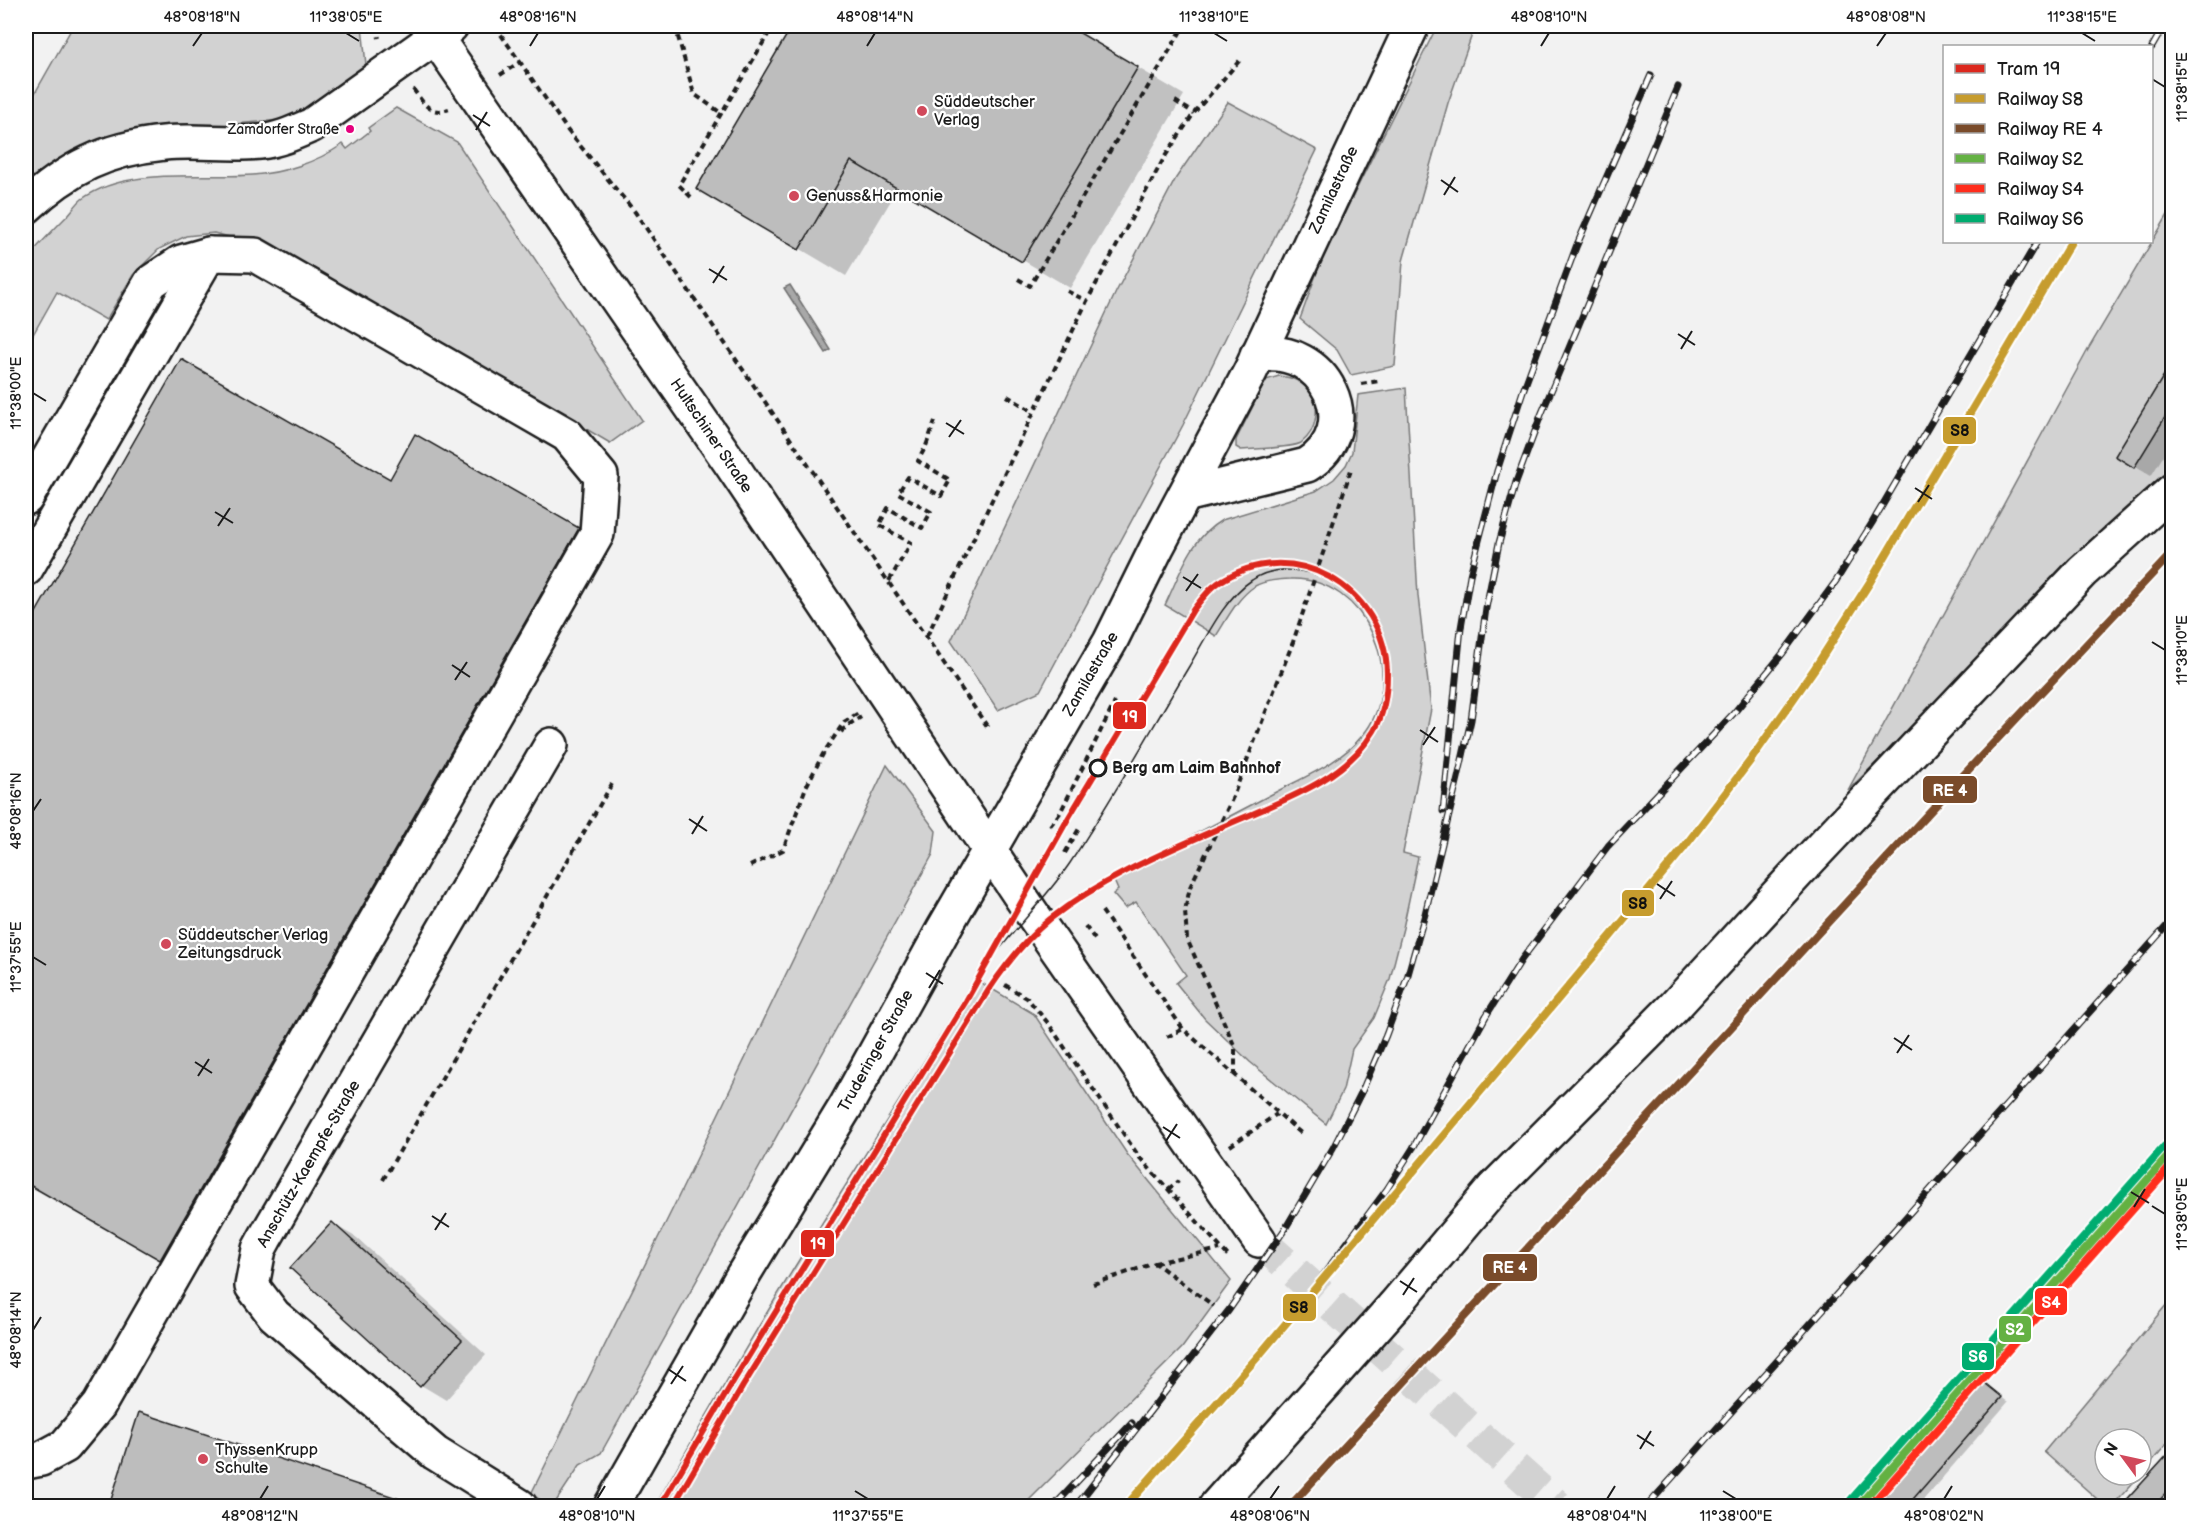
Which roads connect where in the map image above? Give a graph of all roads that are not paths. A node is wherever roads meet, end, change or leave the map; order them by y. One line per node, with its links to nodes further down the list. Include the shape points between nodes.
1 (1412, 26): 5 (street, Zamilastraße)
2 (439, 29): 3 (street, via 312,125 287,136 262,142 164,143 110,152 75,168); 11 (street, Hultschiner Straße)
3 (26, 207)
4 (209, 254): 8 (street, via 181,262 151,282); 9 (street); 13 (street, via 255,255 567,435 601,476 597,534 99,1406 65,1446)
5 (1257, 355): 7 (street, Zamilastraße); 7 (street, via 1280,353 1298,358 1326,383 1335,410 1332,438 1316,460 1307,465)
6 (2172, 490): 16 (street, bridge, via 2082,572 1673,1008 1493,1189)
7 (1185, 495): 11 (street, Zamilastraße, via 1110,642)
8 (26, 498)
9 (26, 569)
10 (551, 745): 14 (street, Anschütz-Kaempfe-Straße, via 265,1238 252,1286 274,1315 435,1453)
11 (989, 849): 12 (street); 15 (street, Truderinger Straße, via 846,1106 743,1275)
12 (1259, 1240)
13 (26, 1462)
14 (520, 1506)
15 (611, 1506)
16 (1216, 1506)

